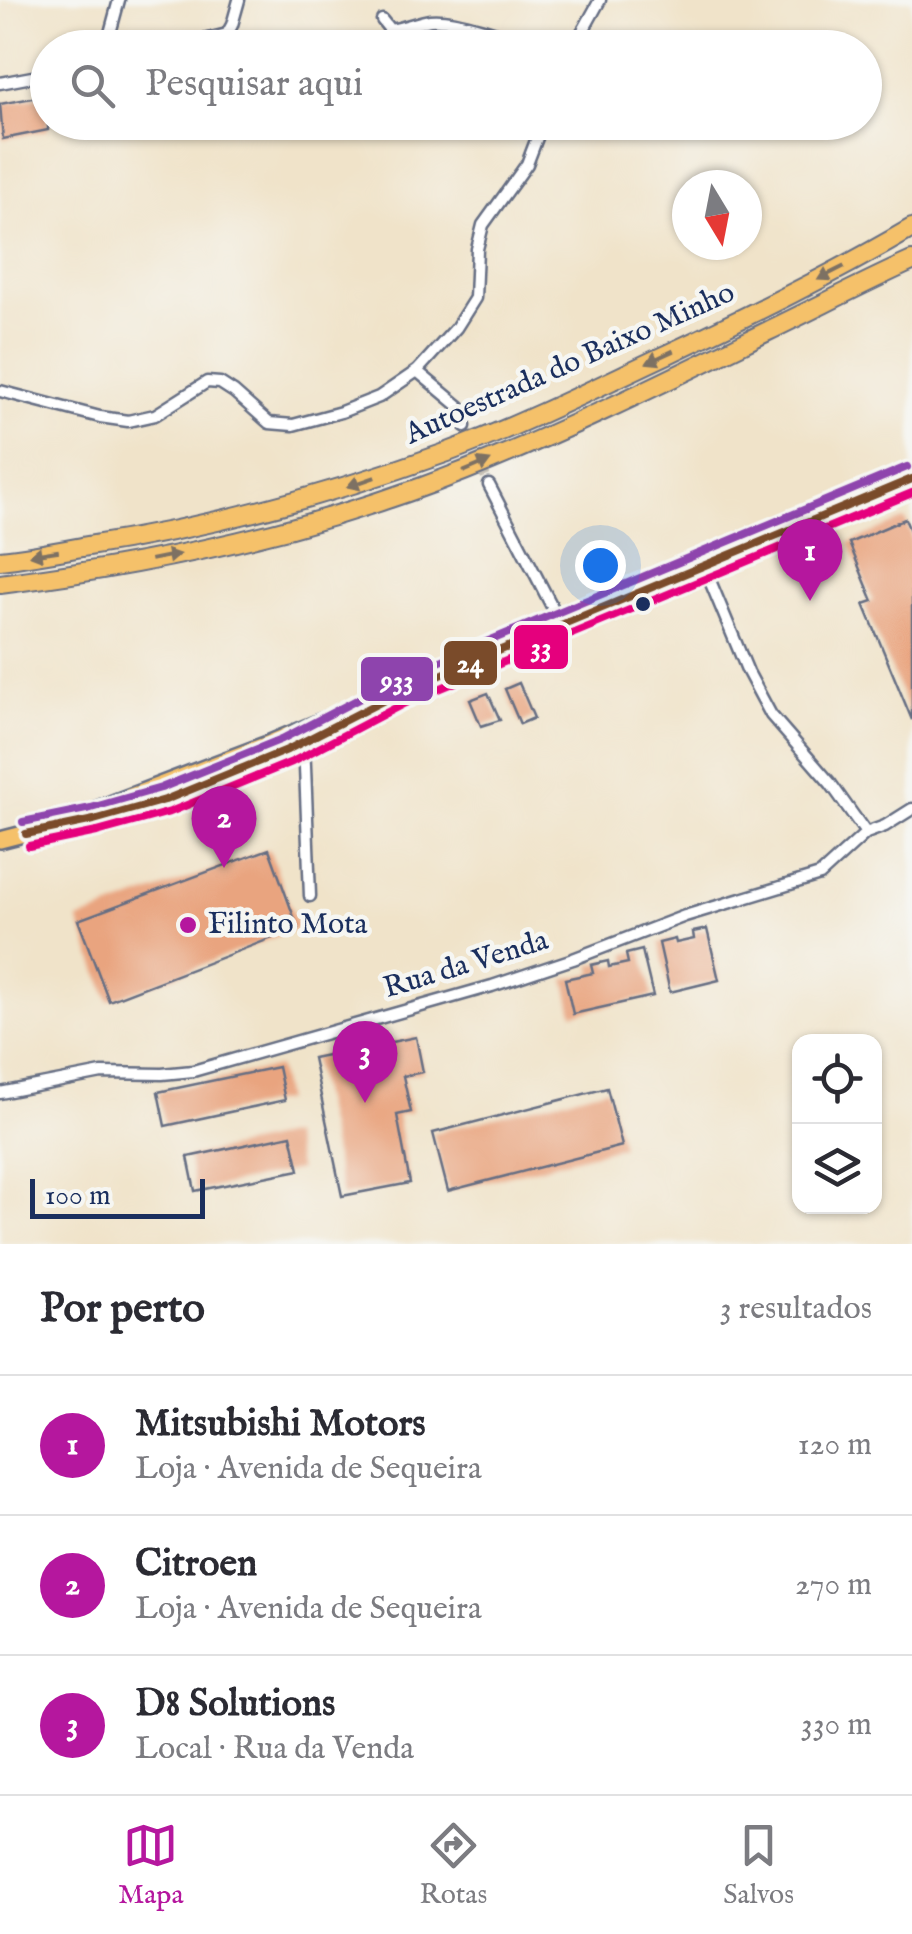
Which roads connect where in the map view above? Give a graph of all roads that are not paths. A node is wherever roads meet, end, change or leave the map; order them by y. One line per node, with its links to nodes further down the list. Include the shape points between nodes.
1 (120, 0): 5 (street)
2 (239, 0): 6 (street)
3 (600, 0): 10 (street)
4 (382, 20): 8 (street)
5 (111, 30)
6 (229, 30)
7 (390, 30): 9 (street, via 432,20)
8 (390, 30)
9 (484, 30)
10 (584, 30)
11 (30, 77): 12 (street)
12 (0, 83)
13 (537, 140): 16 (street, via 483,225 475,298)
14 (912, 228): 21 (highway, Autoestrada do Baixo Minho, one-way to 21, via 748,315 451,451 219,522)
15 (908, 263): 23 (highway, Autoestrada do Baixo Minho, one-way to 15, via 223,546 358,509 562,430)
16 (417, 371): 17 (street, via 379,396 293,425 270,424 220,383 187,392 156,416 128,420); 18 (street, via 460,406)
17 (0, 391)
18 (465, 426)
19 (912, 480): 22 (main road)
20 (488, 485): 24 (street)
21 (0, 560)
22 (704, 564): 24 (main road); 28 (street, via 772,715)
23 (0, 584)
24 (561, 624): 25 (main road)
25 (400, 692): 26 (main road); 29 (main road)
26 (304, 741): 29 (main road, via 166,800); 31 (street)
27 (912, 809): 28 (street, Rua da Venda)
28 (866, 833): 32 (street, Rua da Venda, via 820,874 492,986 193,1071 102,1074)
29 (26, 834): 30 (main road)
30 (0, 840)
31 (310, 896)
32 (0, 1093)

